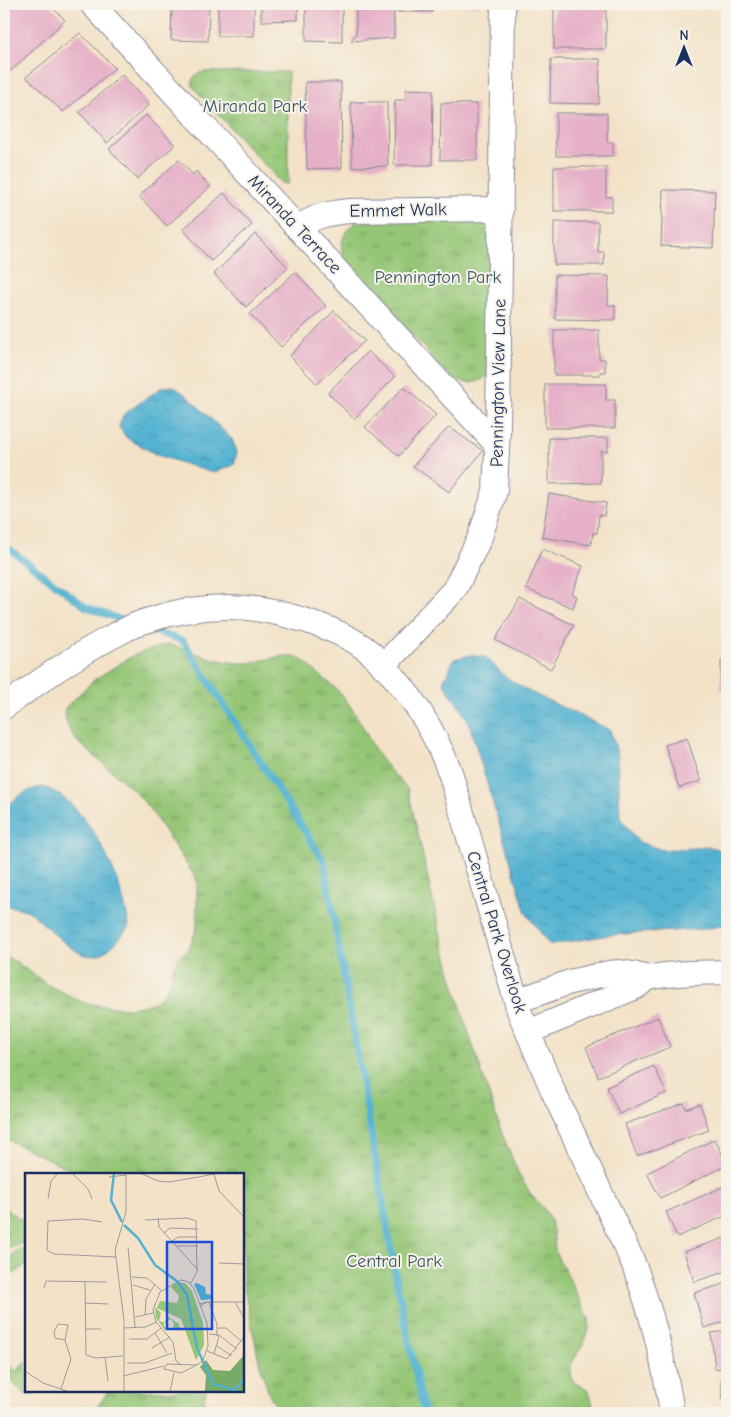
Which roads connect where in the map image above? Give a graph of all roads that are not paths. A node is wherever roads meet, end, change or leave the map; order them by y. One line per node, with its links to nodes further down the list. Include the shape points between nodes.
1 (92, 4): 4 (street, Miranda Terrace)
2 (503, 4): 3 (street, Pennington View Lane)
3 (501, 209): 4 (street, Emmet Walk, via 332,212 317,216); 5 (street, Pennington View Lane)
4 (298, 228): 5 (street, Miranda Terrace)
5 (497, 445): 6 (street, Pennington View Lane, via 495,491 480,538 455,589)
6 (383, 666): 7 (street, Central Park Overlook, via 376,657 340,634 297,619 249,608 191,610 128,628 80,654); 10 (street, Central Park Overlook, via 410,696 443,753)
7 (4, 707)
8 (727, 972): 9 (street, via 664,974)
9 (648, 978): 10 (street, via 609,973 570,982); 11 (street, via 636,987)
10 (517, 1001): 11 (street, Central Park Overlook)
11 (528, 1032): 12 (street, Central Park Overlook, via 639,1278 651,1312)
12 (672, 1413)

